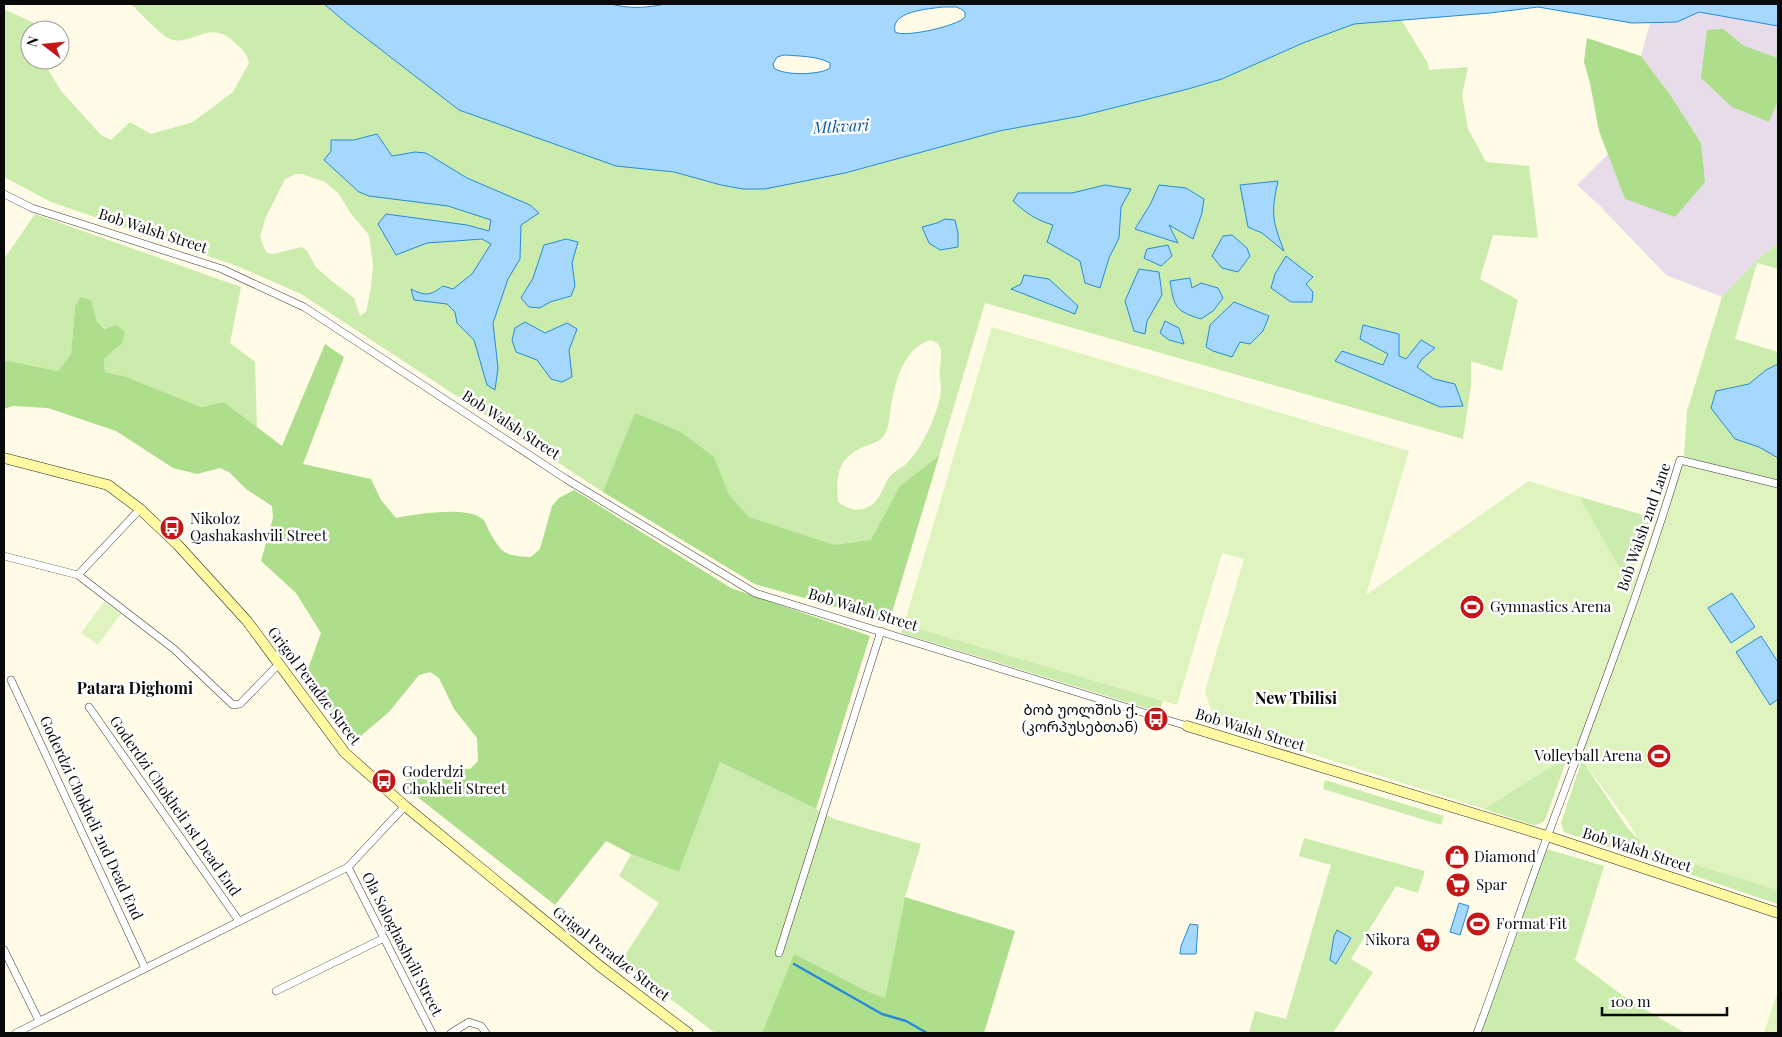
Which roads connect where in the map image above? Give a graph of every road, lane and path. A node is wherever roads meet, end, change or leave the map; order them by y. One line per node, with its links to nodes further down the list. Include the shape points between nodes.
1 (4, 194): 7 (street, Bob Walsh Street, via 32,208 222,269 298,304 566,478 755,593)
2 (4, 458): 4 (street, Grigol Peradze Street, via 108,485)
3 (1778, 484): 13 (street, Bob Walsh 2nd Lane, via 1680,460 1632,608)
4 (140, 510): 6 (street); 8 (street, Grigol Peradze Street, via 178,544 247,621)
5 (4, 556): 6 (street)
6 (78, 575): 8 (street, via 174,649 233,705 240,704)
7 (881, 632): 11 (street, Bob Walsh Street); 19 (street)
8 (278, 665): 12 (street, Grigol Peradze Street, via 345,753)
9 (11, 680): 20 (street, Goderdzi Chokheli 2nd Dead End)
10 (89, 707): 16 (street, Goderdzi Chokheli 1st Dead End)
11 (1187, 726): 13 (street, Bob Walsh Street)
12 (405, 806): 14 (street); 27 (street, Grigol Peradze Street, via 601,967)
13 (1547, 836): 15 (street, Bob Walsh Street); 28 (street)
14 (348, 866): 16 (street); 17 (street, Ola Sologhashvili Street)
15 (1778, 912)
16 (239, 921): 20 (street)
17 (384, 938): 21 (street); 24 (street, Ola Sologhashvili Street)
18 (4, 950): 22 (street)
19 (779, 953)
20 (145, 968): 22 (street)
21 (276, 991)
22 (39, 1021): 23 (street)
23 (16, 1033)
24 (432, 1033)
25 (451, 1033): 26 (street, via 469,1022 481,1026)
26 (486, 1033)
27 (688, 1033)
28 (1477, 1033)

